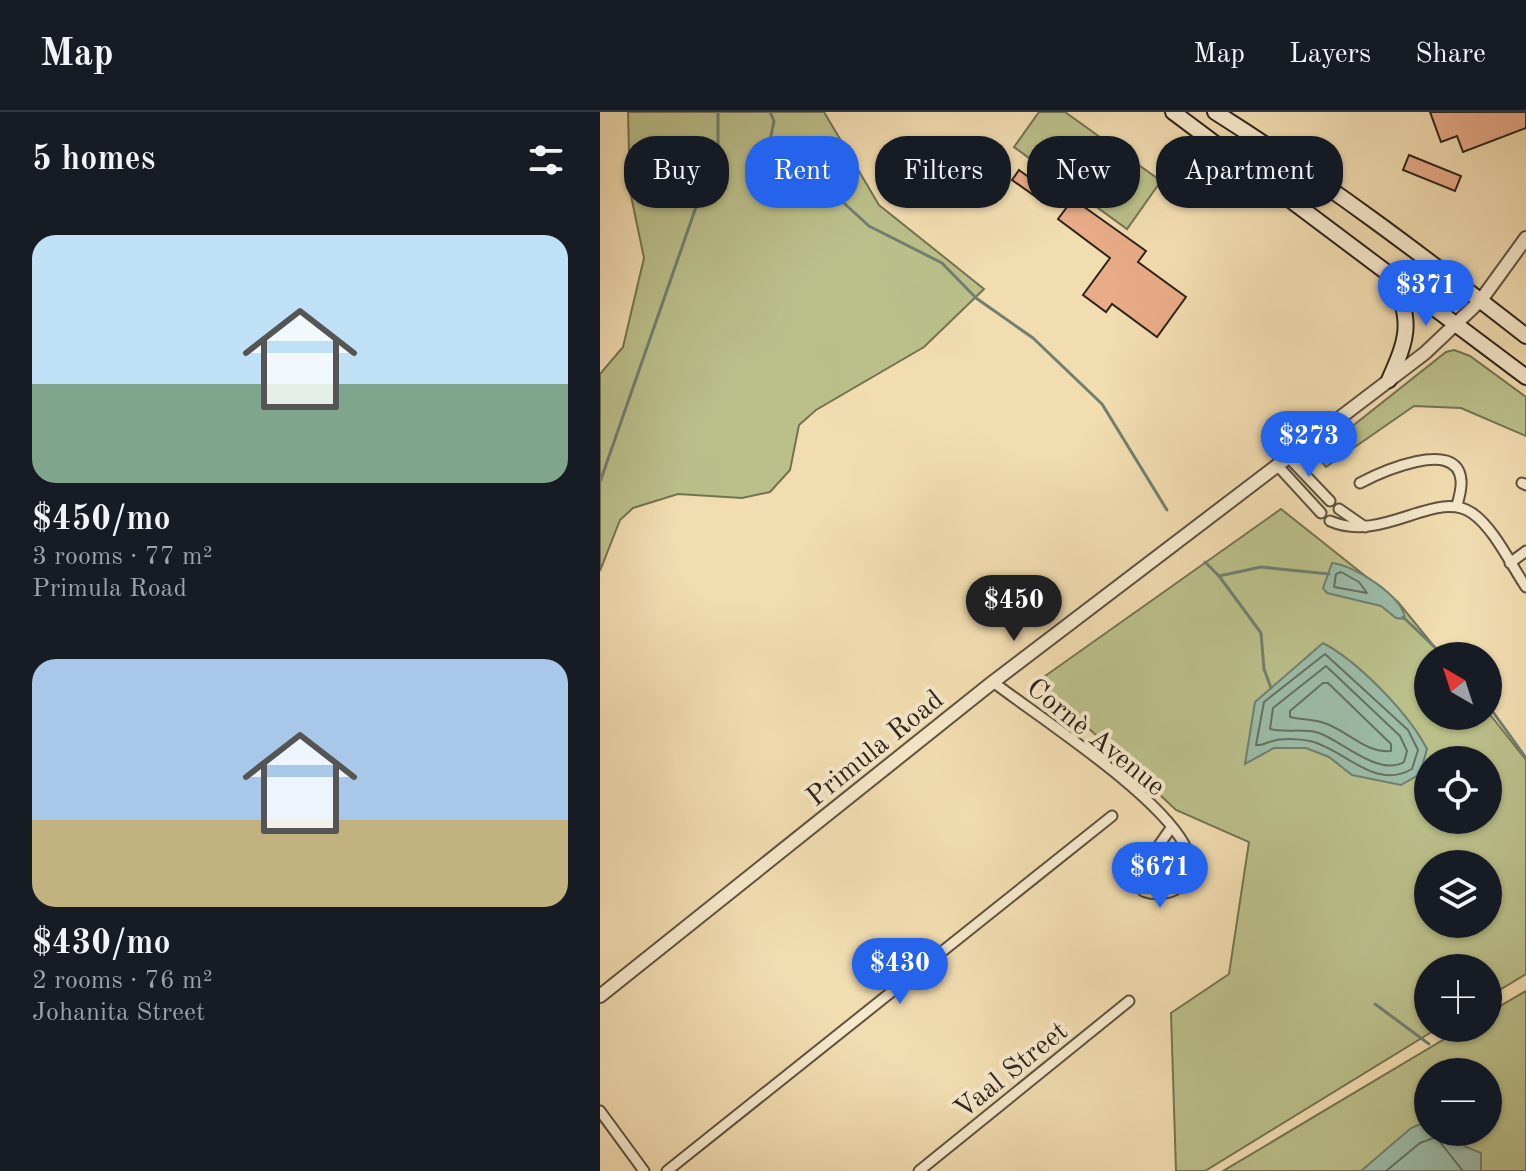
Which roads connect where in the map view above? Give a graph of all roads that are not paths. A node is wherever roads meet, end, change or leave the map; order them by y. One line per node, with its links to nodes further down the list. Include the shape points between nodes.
1 (1173, 112): 4 (main road)
2 (1215, 112): 5 (main road)
3 (1526, 238): 5 (street, Primula Road)
4 (1391, 277): 6 (main road); 9 (main road, via 1407,317 1403,350)
5 (1481, 300): 6 (street, Primula Road); 7 (main road)
6 (1456, 326): 8 (main road); 9 (street, Primula Road)
7 (1526, 336)
8 (1526, 377)
9 (1389, 380): 10 (street, Primula Road)
10 (1283, 461): 12 (street); 15 (street, via 1306,501); 21 (street, Primula Road)
11 (1360, 483): 13 (street, via 1403,463 1438,461 1459,474)
12 (1330, 501)
13 (1457, 505): 17 (street); 19 (street, via 1479,519)
14 (1339, 509): 17 (street)
15 (1321, 513)
16 (1330, 521): 17 (street)
17 (1365, 527)
18 (1526, 551): 19 (street)
19 (1510, 563): 20 (street)
20 (1526, 587)
21 (993, 682): 23 (street, Cornè Avenue, via 1131,787); 24 (street, Primula Road)
22 (1112, 816): 28 (street)
23 (1171, 828): 23 (street, Cornè Avenue, via 1138,875 1143,891 1171,892 1187,876 1188,853)
24 (600, 996)
25 (1129, 1001): 29 (street, Vaal Street)
26 (600, 1111): 27 (street)
27 (644, 1171)
28 (667, 1171)
29 (919, 1171)

